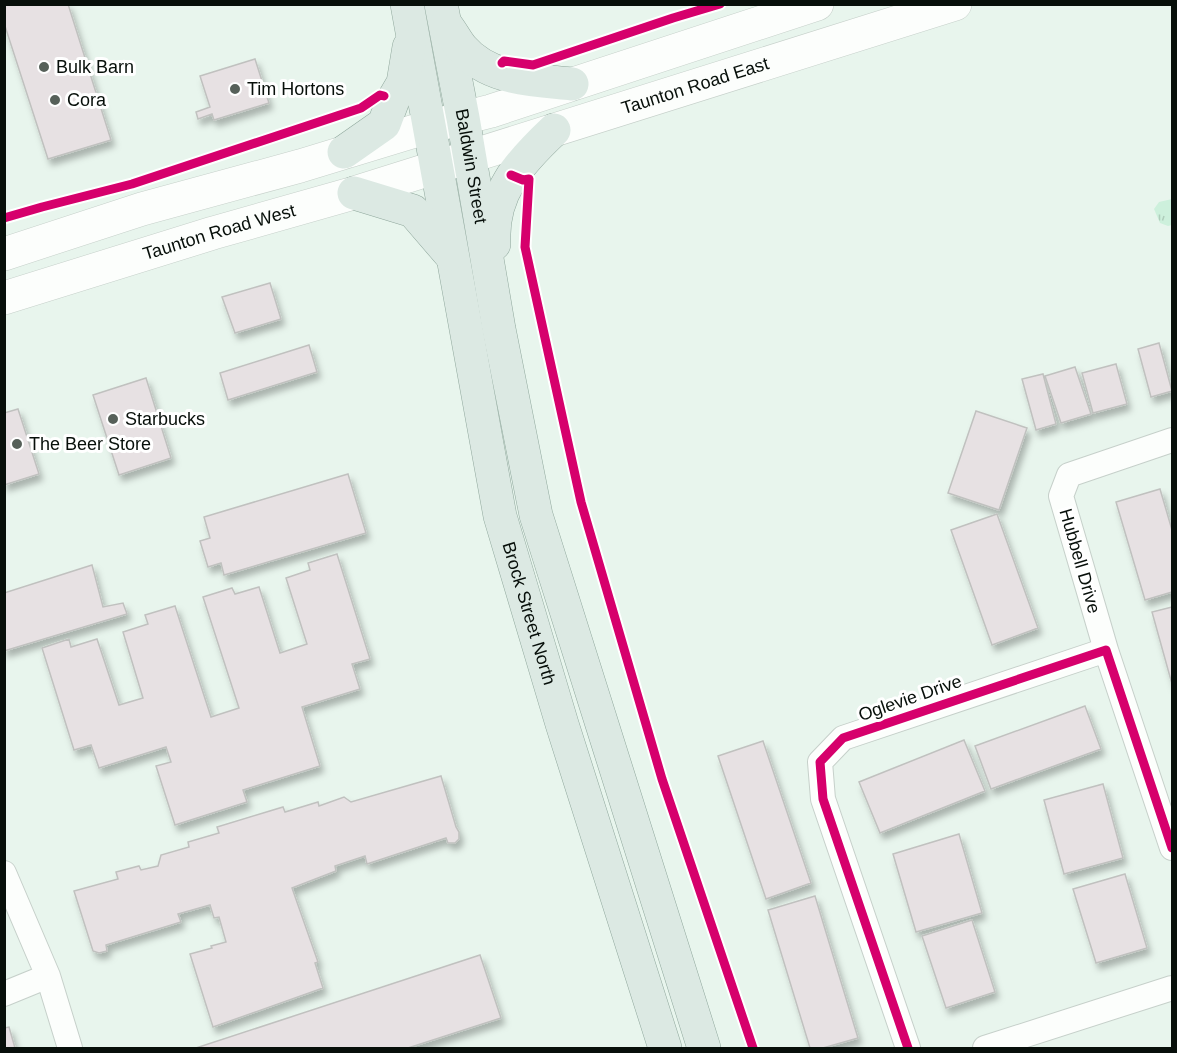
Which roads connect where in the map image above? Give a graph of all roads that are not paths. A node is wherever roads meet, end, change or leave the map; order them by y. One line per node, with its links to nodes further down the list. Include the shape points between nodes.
1 (817, 4): 5 (main road)
2 (956, 4): 8 (main road, Taunton Road East)
3 (442, 13): 5 (main road, via 463,49 497,73); 6 (main road, Baldwin Street)
4 (410, 16): 7 (main road, Baldwin Street); 9 (main road, via 403,83 384,124)
5 (572, 84): 6 (main road)
6 (463, 118): 7 (main road); 10 (main road, Baldwin Street)
7 (428, 127): 9 (main road); 11 (main road, Baldwin Street)
8 (554, 130): 10 (main road, Taunton Road East); 16 (main road, via 511,175 499,202 493,234)
9 (344, 152): 13 (main road, via 142,209)
10 (470, 157): 11 (main road, Taunton Road East); 16 (main road, Baldwin Street)
11 (435, 167): 12 (main road, Taunton Road West); 14 (main road, Brock Street North)
12 (354, 193): 14 (main road, via 413,211); 15 (main road, Taunton Road West)
13 (4, 254)
14 (452, 258): 25 (main road, Brock Street North, via 500,516)
15 (4, 298)
16 (499, 329): 26 (main road, Brock Street North, via 536,515)
17 (1173, 440): 18 (street, Hubbell Drive, via 1069,475 1061,496)
18 (1106, 650): 19 (street); 27 (street, Oglevie Drive, via 843,738 820,762 823,799)
19 (1173, 848)
20 (4, 873): 21 (street)
21 (48, 976): 23 (street); 24 (street)
22 (1173, 988): 28 (street)
23 (4, 994)
24 (70, 1048)
25 (665, 1048)
26 (704, 1048)
27 (908, 1048)
28 (985, 1048)

